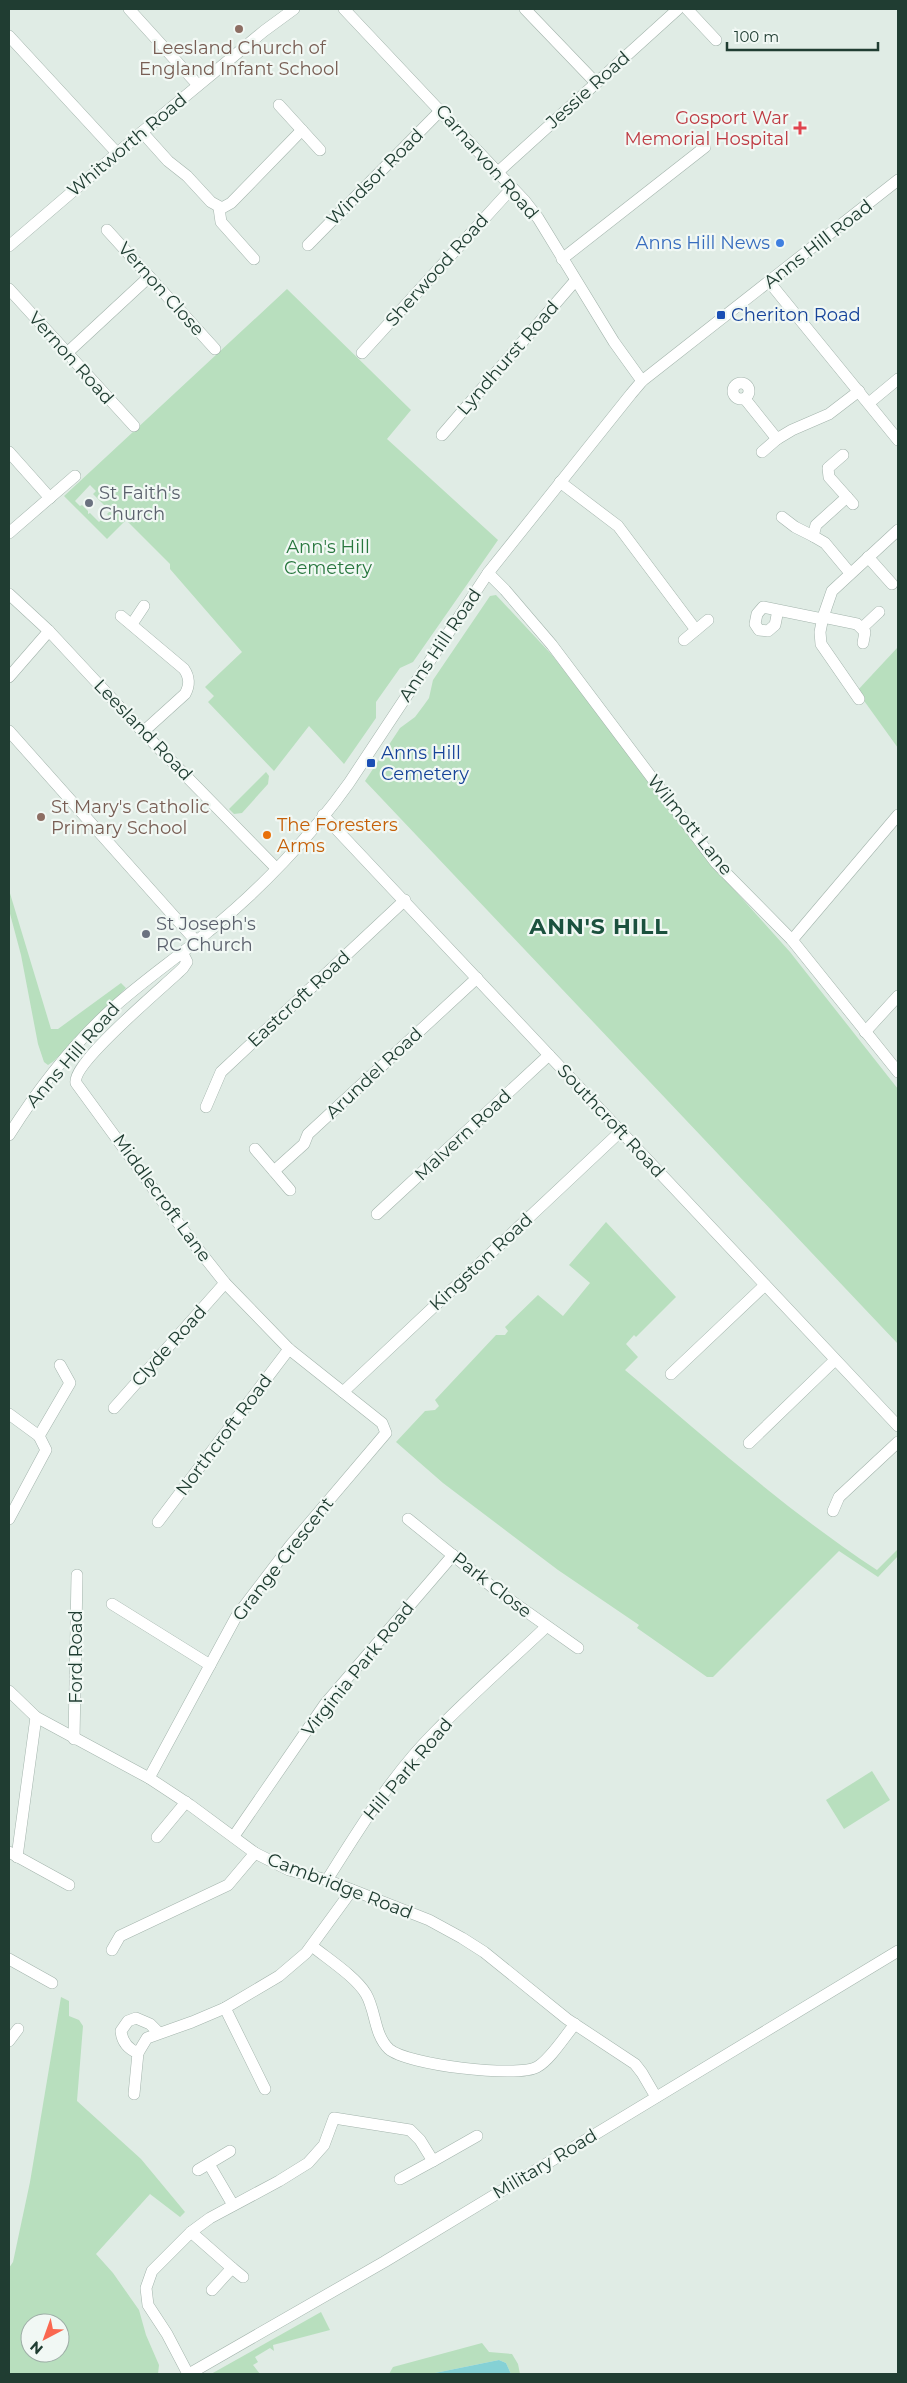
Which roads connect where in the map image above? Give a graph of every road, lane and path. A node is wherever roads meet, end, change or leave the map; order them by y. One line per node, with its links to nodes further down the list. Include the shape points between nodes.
1 (129, 9): 10 (street)
2 (294, 9): 10 (street, Whitworth Road)
3 (344, 9): 12 (street, Carnarvon Road)
4 (525, 9): 9 (street)
5 (678, 9): 9 (street, Jessie Road)
6 (686, 9): 8 (street)
7 (9, 36): 17 (street)
8 (716, 40)
9 (596, 83): 18 (street, Jessie Road)
10 (198, 85): 14 (street, Whitworth Road)
11 (279, 105): 13 (street)
12 (441, 110): 18 (street, Carnarvon Road); 24 (street, Windsor Road)
13 (302, 130): 16 (street); 21 (street, via 231,203)
14 (142, 132): 17 (street, Whitworth Road); 21 (street)
15 (705, 147): 26 (street)
16 (320, 150)
17 (117, 153): 23 (street, Whitworth Road)
18 (498, 172): 20 (street, Carnarvon Road)
19 (898, 180): 29 (street, Anns Hill Road)
20 (512, 188): 26 (street, Carnarvon Road, via 532,211); 33 (street, Sherwood Road)
21 (219, 208): 25 (street, via 221,222)
22 (107, 230): 27 (street, Vernon Close)
23 (11, 240)
24 (308, 245)
25 (254, 259)
26 (562, 259): 28 (street, Carnarvon Road)
27 (150, 277): 31 (street, Vernon Close); 32 (street)
28 (575, 280): 35 (street, Carnarvon Road); 40 (street, Lyndhurst Road)
29 (770, 283): 35 (street, Anns Hill Road); 36 (street)
30 (9, 289): 32 (street, Vernon Road)
31 (215, 349)
32 (67, 353): 39 (street, Vernon Road)
33 (362, 353)
34 (898, 380): 38 (street)
35 (642, 382): 47 (street, Anns Hill Road)
36 (859, 391): 38 (street); 41 (street, via 829,414)
37 (745, 399): 41 (street)
38 (869, 404): 42 (street)
39 (134, 426)
40 (442, 435)
41 (777, 439): 44 (street)
42 (898, 440)
43 (9, 452): 48 (street)
44 (762, 452)
45 (843, 455): 52 (street, via 828,468 829,477 850,500 816,525)
46 (75, 476): 48 (street)
47 (560, 482): 54 (street, Anns Hill Road); 66 (street, via 618,526)
48 (50, 498): 51 (street)
49 (782, 517): 52 (street)
50 (898, 530): 53 (street)
51 (9, 533)
52 (813, 536): 55 (street, via 826,543)
53 (868, 557): 55 (street); 56 (street)
54 (488, 573): 74 (street, Anns Hill Road, via 349,783); 78 (street, Wilmott Lane, via 552,645 716,862)
55 (850, 573): 62 (street, via 832,590)
56 (892, 585)
57 (9, 594): 67 (street, Leesland Road)
58 (144, 606): 64 (street)
59 (778, 610): 62 (street)
60 (879, 612): 65 (street)
61 (121, 616): 64 (street)
62 (822, 618): 65 (street, via 857,624); 71 (street, via 821,644)
63 (708, 620): 66 (street)
64 (132, 624): 73 (street, via 184,669 189,680 185,694)
65 (862, 628): 69 (street, via 865,632)
66 (696, 630): 68 (street)
67 (49, 631): 70 (street); 73 (street, Leesland Road)
68 (684, 640)
69 (863, 644)
70 (9, 677)
71 (859, 699)
72 (9, 730): 79 (street)
73 (143, 732): 76 (street, Leesland Road)
74 (324, 815): 76 (street, Anns Hill Road); 77 (street, Southcroft Road)
75 (898, 815): 78 (street)
76 (276, 868): 79 (street, Anns Hill Road)
77 (405, 900): 81 (street, Southcroft Road); 86 (street, Eastcroft Road, via 221,1072)
78 (792, 940): 83 (street, Wilmott Lane)
79 (196, 941): 80 (street, Anns Hill Road)
80 (182, 952): 88 (street, Anns Hill Road, via 95,1025 64,1060); 93 (street, Middlecroft Lane, via 187,962 183,968 102,1045 81,1068 75,1080 190,1240)
81 (477, 978): 84 (street, Southcroft Road); 90 (street, Arundel Road, via 308,1134 304,1144)
82 (898, 996): 83 (street)
83 (865, 1032): 85 (street, Wilmott Lane)
84 (549, 1055): 87 (street, Southcroft Road); 92 (street, Malvern Road)
85 (898, 1072)
86 (206, 1107)
87 (620, 1131): 94 (street, Southcroft Road); 99 (street, Kingston Road)
88 (9, 1135)
89 (255, 1149): 90 (street)
90 (274, 1171): 91 (street)
91 (290, 1190)
92 (377, 1214)
93 (225, 1283): 95 (street, Middlecroft Lane); 100 (street, Clyde Road)
94 (765, 1285): 96 (street, Southcroft Road); 98 (street)
95 (289, 1348): 99 (street, Middlecroft Lane); 110 (street, Northcroft Road)
96 (836, 1360): 102 (street, Southcroft Road); 106 (street)
97 (60, 1365): 104 (street, via 70,1384)
98 (671, 1374)
99 (343, 1392): 103 (street, Middlecroft Lane)
100 (114, 1408)
101 (9, 1414): 104 (street)
102 (898, 1426)
103 (385, 1428): 116 (street, Grange Crescent, via 384,1437 323,1506 243,1607)
104 (39, 1436): 108 (street, via 46,1450)
105 (898, 1442): 107 (street, via 839,1497)
106 (749, 1443)
107 (833, 1510)
108 (9, 1519)
109 (408, 1519): 111 (street, Park Close)
110 (158, 1522)
111 (453, 1555): 114 (street, Park Close); 122 (street, Virginia Park Road, via 325,1704)
112 (77, 1575): 119 (street, Ford Road)
113 (112, 1604): 116 (street)
114 (546, 1627): 115 (street, Park Close); 126 (street, Hill Park Road, via 434,1733 381,1799)
115 (578, 1648)
116 (210, 1665): 120 (street, Grange Crescent)
117 (9, 1691): 118 (street, Cambridge Road)
118 (36, 1717): 119 (street, Cambridge Road); 125 (street)
119 (74, 1739): 120 (street, Cambridge Road)
120 (149, 1778): 121 (street, Cambridge Road)
121 (186, 1802): 122 (street, Cambridge Road); 123 (street)
122 (234, 1836): 124 (street, Cambridge Road)
123 (157, 1837)
124 (255, 1852): 126 (street, Cambridge Road, via 289,1870); 130 (street, via 228,1885 115,1933)
125 (13, 1854): 127 (street)
126 (327, 1880): 128 (street, Cambridge Road)
127 (69, 1885)
128 (352, 1890): 129 (street); 135 (street, Cambridge Road, via 429,1920 462,1938)
129 (312, 1946): 134 (street, via 279,1976); 135 (street, via 360,1986 369,1999 382,2040 393,2052 406,2058 466,2068 530,2070 542,2064)
130 (112, 1950)
131 (898, 1951): 142 (street, Military Road)
132 (9, 1958): 133 (street)
133 (52, 1983)
134 (225, 2008): 137 (street); 140 (street)
135 (574, 2024): 142 (street, Cambridge Road, via 637,2066)
136 (18, 2029): 138 (street)
137 (158, 2032): 139 (street, via 144,2041); 139 (street, via 136,2018 124,2025 122,2038)
138 (9, 2041)
139 (138, 2053): 141 (street)
140 (265, 2089)
141 (134, 2094)
142 (656, 2097): 154 (street, Military Road, via 384,2262)
143 (477, 2136): 145 (street)
144 (230, 2152): 146 (street)
145 (433, 2161): 148 (street); 149 (street, via 410,2130 335,2113 324,2145 308,2163)
146 (209, 2164): 147 (street); 149 (street)
147 (198, 2170)
148 (400, 2179)
149 (234, 2205): 150 (street)
150 (191, 2232): 151 (street); 154 (street, via 152,2271 145,2294 148,2305)
151 (232, 2268): 152 (street); 153 (street)
152 (242, 2276)
153 (212, 2290)
154 (188, 2374)

